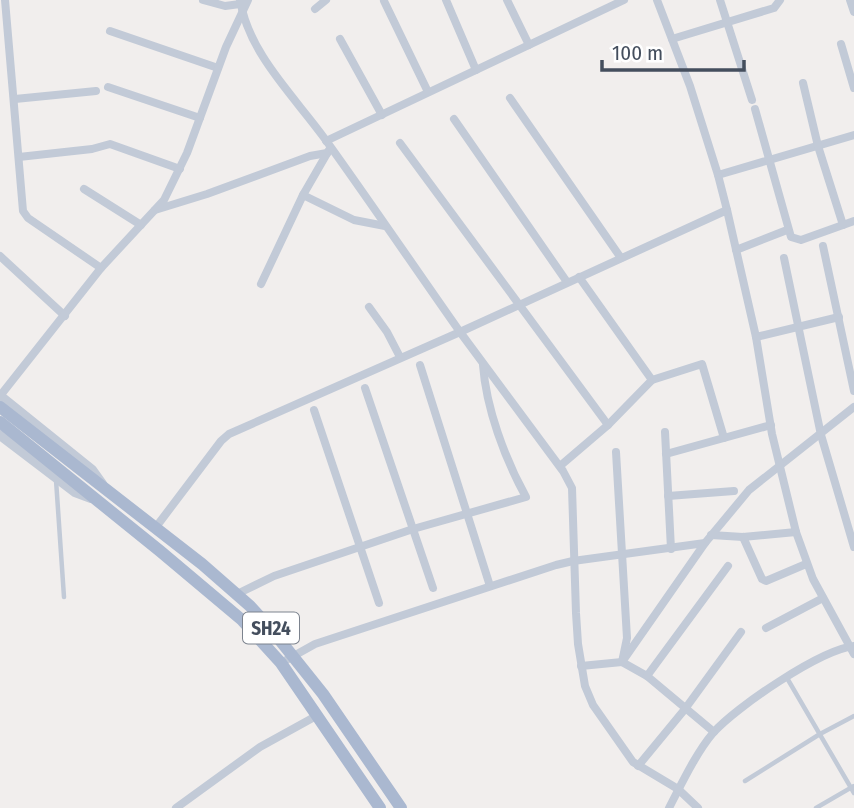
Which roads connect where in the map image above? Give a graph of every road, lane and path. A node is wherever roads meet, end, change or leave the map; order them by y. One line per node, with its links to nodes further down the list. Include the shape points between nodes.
1 (5, 0): 30 (street)
2 (203, 0): 11 (street, via 225,6)
3 (326, 0): 13 (street)
4 (446, 0): 23 (street)
5 (508, 0): 20 (street)
6 (624, 0): 20 (street)
7 (657, 0): 19 (street)
8 (720, 0): 16 (street)
9 (780, 0): 16 (street, via 774,8)
10 (850, 0): 14 (street)
11 (243, 1): 15 (street)
12 (384, 1): 28 (street)
13 (315, 9)
14 (854, 12)
15 (242, 14): 22 (street); 37 (street, via 259,50)
16 (727, 22): 19 (street); 39 (street)
17 (110, 31): 22 (street)
18 (340, 38): 31 (street)
19 (672, 39): 41 (street)
20 (529, 44): 23 (street)
21 (841, 44): 26 (street)
22 (218, 68): 32 (street)
23 (477, 70): 28 (street)
24 (803, 83): 36 (street)
25 (108, 87): 32 (street)
26 (854, 88)
27 (96, 91): 30 (street)
28 (428, 92): 31 (street)
29 (510, 98): 54 (street)
30 (15, 99): 38 (street)
31 (382, 115): 37 (street)
32 (200, 118): 40 (street)
33 (454, 119): 58 (street)
34 (854, 135): 36 (street)
35 (400, 143): 60 (street)
36 (818, 146): 39 (street); 48 (street)
37 (328, 147): 43 (street); 44 (street); 49 (street)
38 (19, 157): 40 (street, via 110,144); 56 (street, via 23,211 28,218)
39 (768, 160): 41 (street); 50 (street)
40 (180, 169): 44 (street)
41 (718, 175): 45 (street)
42 (83, 189): 47 (street)
43 (303, 195): 49 (street, via 354,220); 59 (street)
44 (155, 210): 47 (street)
45 (727, 210): 52 (street); 54 (street)
46 (854, 221): 48 (street)
47 (141, 225): 56 (street)
48 (843, 225): 50 (street, via 801,240 791,237)
49 (385, 226): 65 (street)
50 (788, 230): 52 (street)
51 (823, 246): 63 (street)
52 (736, 250): 66 (street)
53 (0, 256): 62 (street)
54 (621, 258): 57 (street)
55 (784, 258): 64 (street)
56 (101, 268): 62 (street)
57 (579, 277): 58 (street); 70 (street)
58 (567, 282): 60 (street)
59 (261, 284)
60 (517, 304): 65 (street); 78 (street)
61 (369, 307): 67 (street)
62 (65, 316): 73 (street)
63 (839, 317): 64 (street); 72 (street)
64 (798, 328): 66 (street); 82 (street)
65 (460, 332): 67 (street); 68 (street)
66 (756, 337): 79 (street)
67 (400, 357): 93 (street, via 229,434)
68 (483, 363): 86 (street); 92 (street, via 490,406 526,497)
69 (420, 365): 92 (street)
70 (652, 380): 78 (street); 83 (street, via 702,364)
71 (365, 388): 94 (street)
72 (854, 391)
73 (0, 396): 89 (street, via 92,470)
74 (0, 407): 89 (main road, SH24)
75 (854, 407): 82 (street)
76 (314, 410): 99 (street)
77 (0, 422): 88 (main road, SH24)
78 (608, 425): 86 (street)
79 (771, 425): 83 (street); 87 (street)
80 (665, 432): 85 (street)
81 (0, 435): 88 (street)
82 (821, 435): 87 (street); 100 (street)
83 (724, 438): 85 (street)
84 (616, 452): 102 (street)
85 (666, 454): 91 (street)
86 (559, 466): 103 (street, via 572,488)
87 (780, 466): 95 (street); 96 (street, via 749,490)
88 (60, 476): 109 (lane, via 55,494); 117 (main road, SH24, via 224,604)
89 (102, 484): 93 (main road, SH24)
90 (734, 491): 91 (street)
91 (668, 496): 101 (street)
92 (468, 513): 94 (street); 106 (street)
93 (156, 527): 108 (main road, SH24)
94 (413, 529): 99 (street); 107 (street)
95 (796, 532): 97 (street); 104 (street)
96 (711, 535): 97 (street); 98 (street)
97 (743, 537): 104 (street, via 766,581)
98 (705, 543): 101 (street); 116 (street)
99 (359, 547): 108 (street, via 263,580); 111 (street)
100 (854, 547)
101 (671, 549): 102 (street)
102 (622, 554): 103 (street); 116 (street, via 627,638)
103 (573, 561): 106 (street); 118 (street)
104 (806, 564): 110 (street)
105 (728, 566): 119 (street)
106 (490, 586): 115 (street)
107 (433, 589)
108 (237, 594): 115 (main road, SH24)
109 (64, 597)
110 (823, 598): 112 (street); 114 (street)
111 (379, 603)
112 (766, 628)
113 (741, 632): 121 (street)
114 (852, 649): 120 (street, via 821,658)
115 (293, 655): 117 (street); 132 (main road, SH24)
116 (622, 662): 118 (street); 119 (street)
117 (281, 663): 122 (main road, SH24)
118 (581, 666): 126 (street, via 593,705)
119 (646, 676): 121 (street)
120 (788, 678): 124 (street); 125 (lane)
121 (685, 709): 124 (street); 126 (street)
122 (318, 715): 130 (street, via 260,747); 131 (main road, SH24)
123 (854, 716): 125 (lane)
124 (713, 732): 128 (street)
125 (820, 734): 127 (lane); 129 (lane)
126 (638, 766): 128 (street)
127 (745, 780)
128 (678, 789): 133 (street); 134 (street)
129 (853, 789): 135 (lane)
130 (176, 808)
131 (380, 808)
132 (401, 808)
133 (669, 808)
134 (698, 808)
135 (816, 808)

